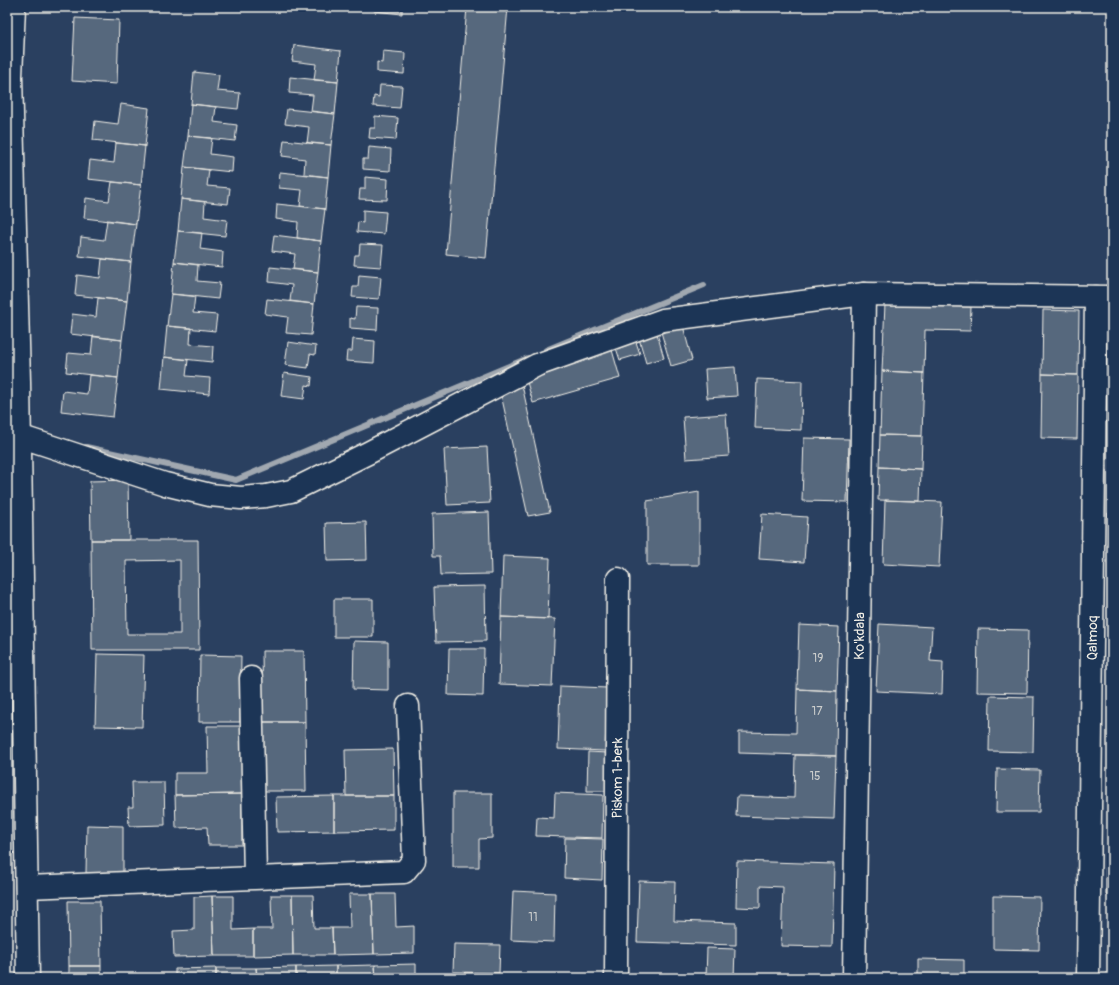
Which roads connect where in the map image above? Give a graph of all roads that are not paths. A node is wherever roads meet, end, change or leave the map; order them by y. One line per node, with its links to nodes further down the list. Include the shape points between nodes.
1 (14, 7): 4 (street, via 11,76 19,382)
2 (864, 294): 3 (street); 4 (street, via 664,320 537,365 291,491 266,496 241,498 210,495 165,484); 12 (street, Ko'kdala)
3 (1104, 297): 13 (street, Qalmoq)
4 (13, 434): 9 (street)
5 (618, 578): 11 (street, Piskom 1-berk)
6 (251, 678): 8 (street)
7 (408, 706): 8 (street, via 414,860 404,872)
8 (255, 878): 9 (street)
9 (27, 888): 10 (street)
10 (28, 978)
11 (616, 978)
12 (854, 978)
13 (1088, 978)

